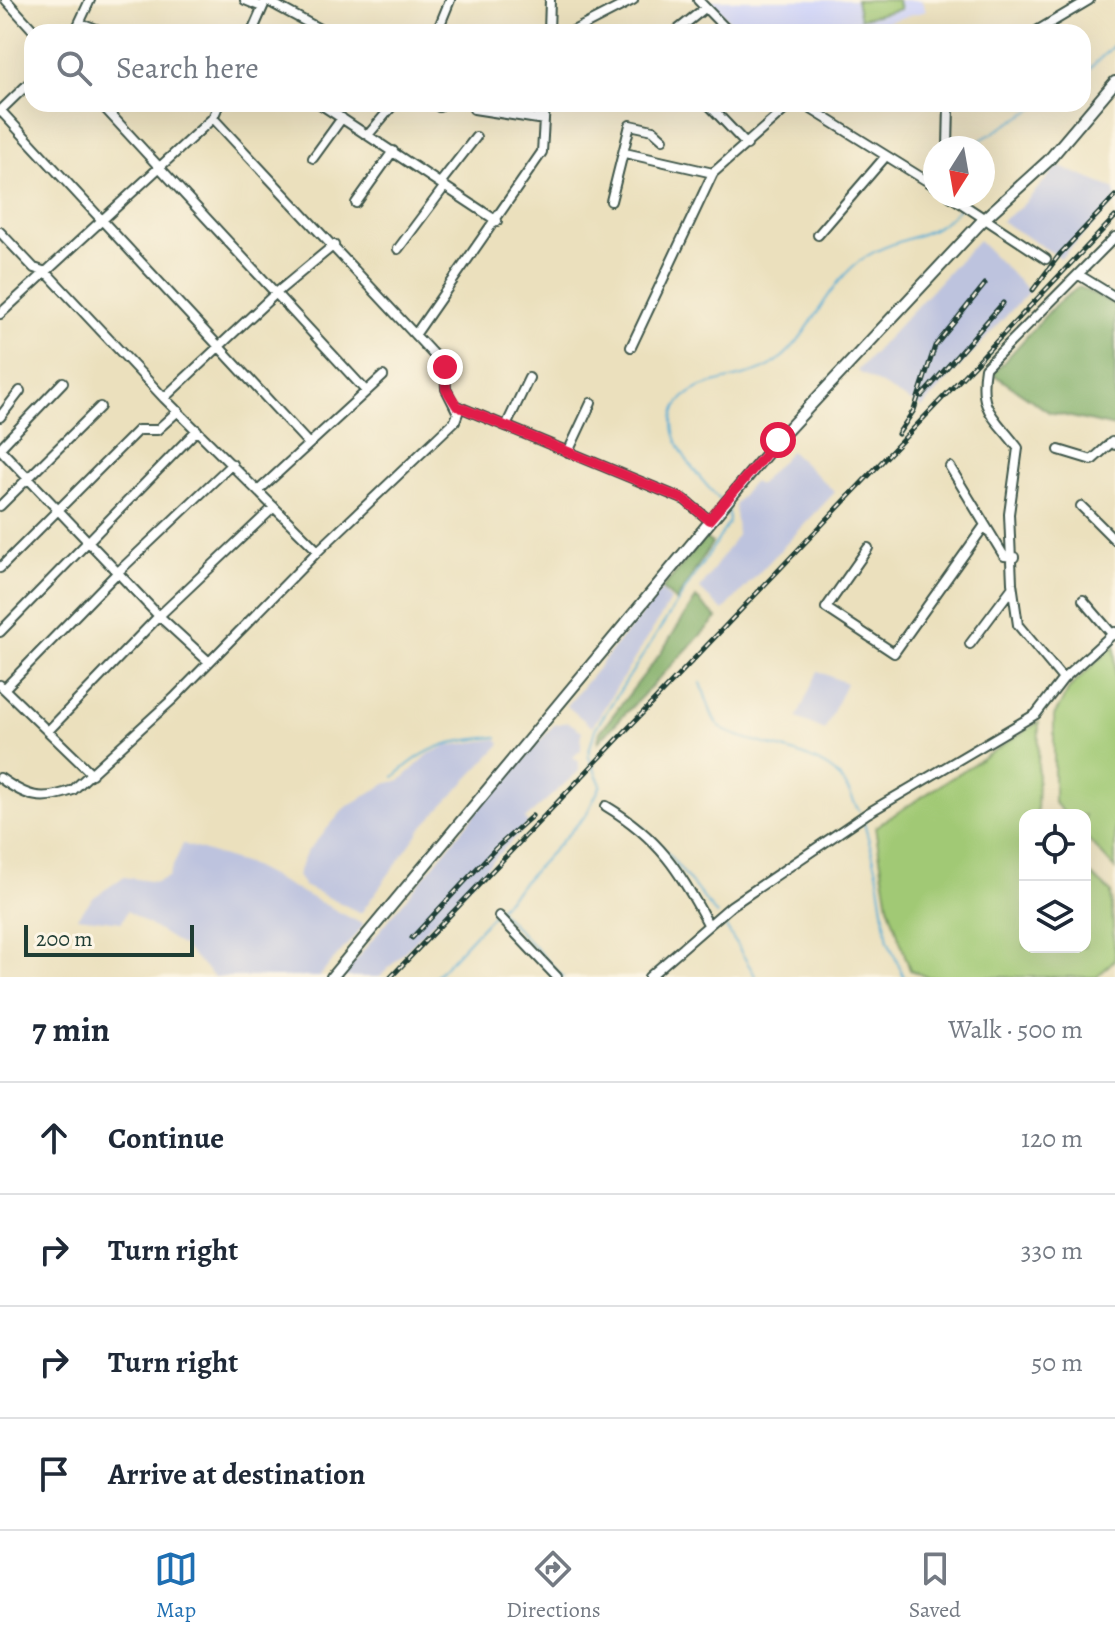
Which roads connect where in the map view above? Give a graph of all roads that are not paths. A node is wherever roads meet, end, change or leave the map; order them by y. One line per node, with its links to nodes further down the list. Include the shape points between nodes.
1 (6, 0): 12 (street)
2 (90, 0): 11 (street)
3 (245, 0): 9 (street)
4 (450, 0): 15 (street)
5 (550, 0): 16 (street)
6 (633, 0): 17 (street)
7 (698, 0): 10 (street)
8 (1089, 0): 20 (street)
9 (265, 2): 13 (street); 14 (street)
10 (705, 8): 18 (street); 19 (street)
11 (81, 23)
12 (28, 24)
13 (255, 24)
14 (309, 24)
15 (440, 24)
16 (549, 24)
17 (586, 24)
18 (685, 24)
19 (721, 24)
20 (1048, 24)
21 (1115, 82): 24 (main road)
22 (24, 88): 23 (street)
23 (0, 110): 56 (street)
24 (1091, 110)
25 (108, 112): 48 (street)
26 (216, 112): 36 (street)
27 (334, 112): 37 (street)
28 (387, 112): 39 (street)
29 (493, 112): 38 (street)
30 (544, 112): 38 (street)
31 (716, 112): 43 (street)
32 (782, 112): 43 (street)
33 (816, 112): 46 (street)
34 (950, 112): 40 (street)
35 (1090, 112): 55 (main road, via 1048,161)
36 (213, 118): 48 (street); 61 (street)
37 (342, 118): 39 (street); 47 (street)
38 (544, 120): 57 (street, via 542,152)
39 (368, 135): 44 (street)
40 (950, 136)
41 (476, 137): 51 (street)
42 (663, 139): 45 (street, via 653,130 630,125)
43 (747, 145): 49 (street)
44 (393, 151): 51 (street); 53 (street)
45 (625, 153): 49 (street); 52 (street)
46 (886, 156): 50 (street); 59 (street)
47 (313, 158)
48 (158, 168): 56 (street); 66 (street)
49 (713, 173): 70 (street)
50 (923, 179)
51 (442, 184): 57 (street); 62 (street)
52 (611, 201)
53 (356, 203)
54 (969, 208): 55 (street)
55 (985, 218): 63 (street); 98 (main road, via 813,400)
56 (103, 221): 64 (street); 71 (street)
57 (497, 221): 69 (street)
58 (0, 232): 64 (street, via 34,268)
59 (818, 235)
60 (1115, 237): 65 (street)
61 (334, 245): 66 (street); 69 (street)
62 (398, 249)
63 (1046, 259)
64 (46, 272): 68 (street); 77 (street)
65 (1079, 275): 67 (street); 104 (street, via 985,368 982,400 1018,448 1009,514)
66 (275, 294): 71 (street); 76 (street)
67 (1115, 297)
68 (0, 314)
69 (415, 335): 79 (street, via 445,367 446,389)
70 (631, 347)
71 (218, 348): 77 (street); 85 (street)
72 (383, 376): 76 (street)
73 (529, 378): 83 (street)
74 (63, 382): 87 (street)
75 (20, 391): 82 (street)
76 (366, 391): 85 (street)
77 (164, 398): 81 (street)
78 (591, 403): 89 (street)
79 (457, 406): 83 (street); 103 (street, via 455,421)
80 (100, 407): 92 (street)
81 (178, 411): 84 (street); 97 (street, via 157,430 138,430)
82 (0, 417)
83 (506, 426): 89 (street)
84 (197, 430): 90 (street); 101 (street)
85 (309, 444): 93 (street)
86 (1115, 445): 88 (street, via 1112,442 1092,460)
87 (0, 448): 92 (street)
88 (1059, 450)
89 (568, 452): 98 (street, via 685,500)
90 (232, 464): 93 (street); 106 (street)
91 (950, 467): 99 (street)
92 (27, 479): 94 (street); 97 (street)
93 (258, 491): 96 (street)
94 (0, 506)
95 (1081, 506): 100 (street)
96 (274, 507): 103 (street); 109 (street)
97 (58, 511): 101 (street); 105 (street)
98 (709, 520): 122 (main road)
99 (985, 525): 102 (street, via 894,653 826,608); 104 (street, via 1004,556)
100 (1115, 540)
101 (86, 541): 106 (street); 110 (street)
102 (868, 548)
103 (318, 551): 113 (street)
104 (1014, 557): 107 (street)
105 (0, 568)
106 (117, 573): 109 (street); 115 (street)
107 (1012, 588): 112 (street); 114 (street, via 1018,625)
108 (1083, 600): 111 (street)
109 (159, 616): 113 (street); 116 (street)
110 (0, 632)
111 (1114, 634): 114 (street)
112 (970, 644)
113 (209, 662): 117 (street)
114 (1063, 679): 121 (street, via 1036,714 868,813)
115 (2, 687): 116 (street)
116 (48, 731): 117 (street)
117 (92, 774): 118 (street, via 73,790 36,799)
118 (0, 778)
119 (606, 806): 121 (street, via 659,844)
120 (499, 916): 123 (street)
121 (708, 924): 124 (street)
122 (332, 977)
123 (557, 977)
124 (649, 977)

